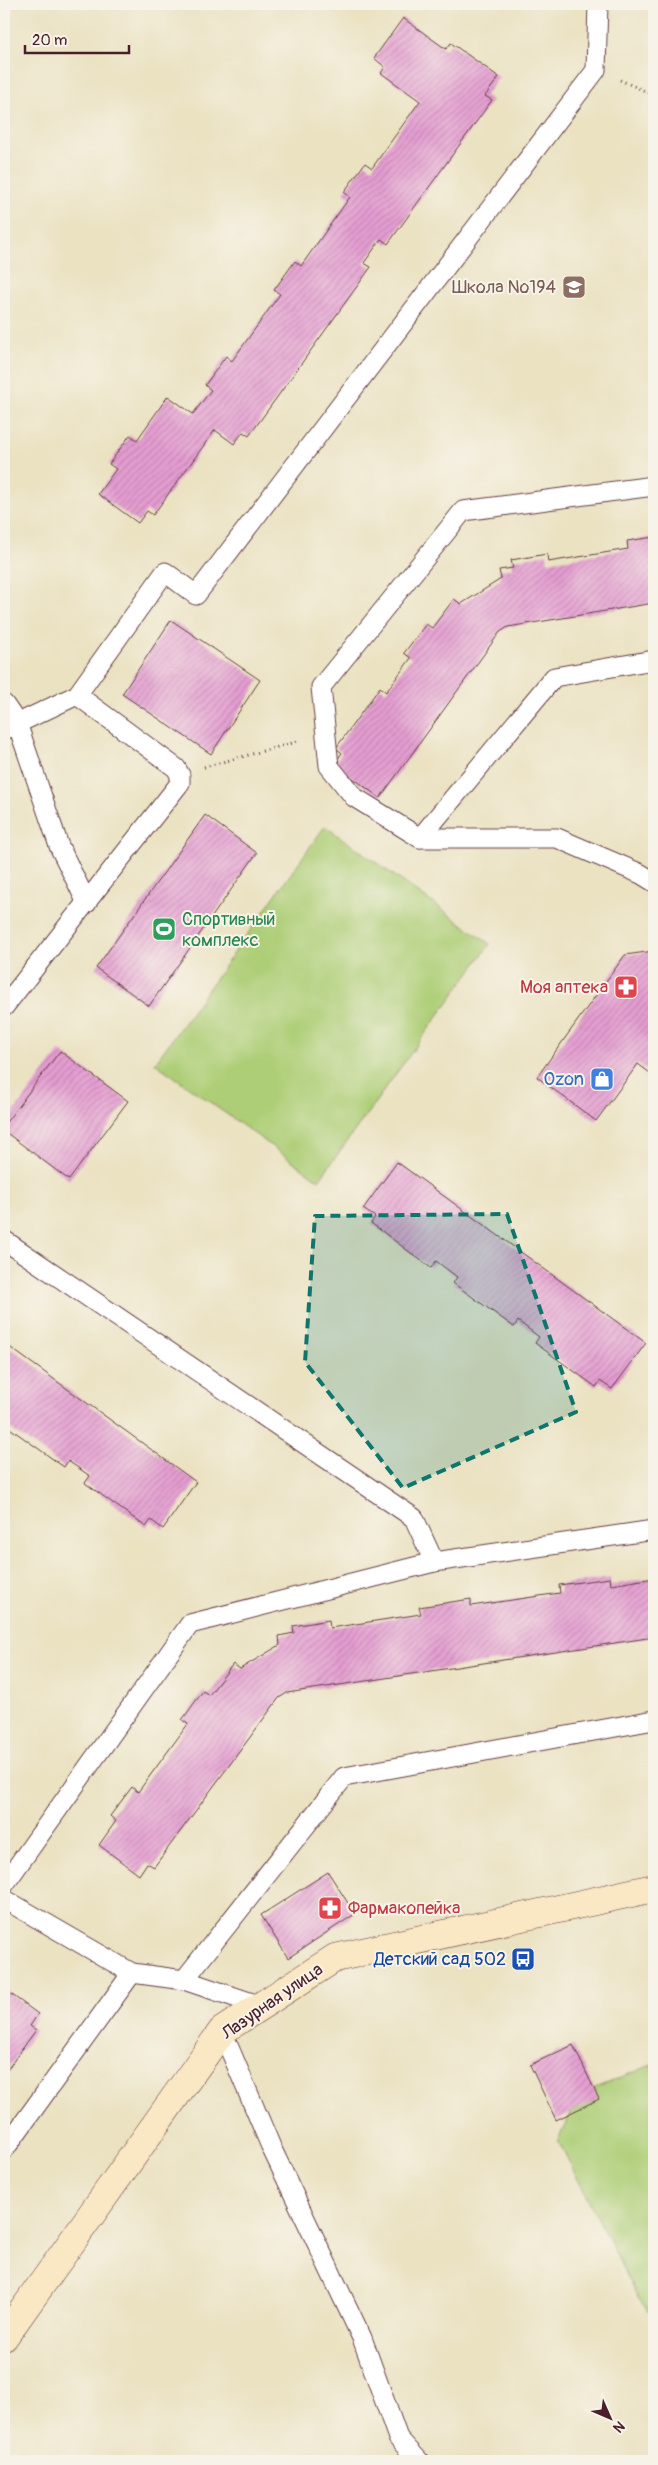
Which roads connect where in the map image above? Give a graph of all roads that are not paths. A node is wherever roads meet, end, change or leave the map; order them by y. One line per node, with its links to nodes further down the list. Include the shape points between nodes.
1 (598, 4): 4 (lane, via 596,70 196,595 165,572)
2 (654, 486): 7 (lane, via 463,511 320,687 329,766 354,797)
3 (654, 660): 7 (lane, via 554,677)
4 (76, 695): 6 (lane); 9 (lane, via 176,768 180,775 180,783)
5 (4, 704): 6 (lane)
6 (10, 726): 9 (lane, via 59,846)
7 (420, 838): 8 (lane, via 558,838)
8 (654, 882)
9 (86, 902): 10 (lane)
10 (4, 1008)
11 (4, 1240): 13 (lane, via 414,1518)
12 (654, 1530): 13 (lane)
13 (434, 1562): 15 (lane, via 190,1624)
14 (654, 1720): 19 (lane, via 344,1777)
15 (4, 1885)
16 (654, 1888): 20 (street, Лазурная улица, via 335,1958)
17 (4, 1899): 18 (lane)
18 (132, 1973): 19 (lane); 22 (lane)
19 (184, 1980): 20 (lane)
20 (261, 2006): 21 (street, Лазурная улица)
21 (222, 2031): 23 (street, Лазурная улица); 24 (lane, via 272,2149 362,2338 398,2438)
22 (4, 2150)
23 (4, 2337)
24 (419, 2461)

